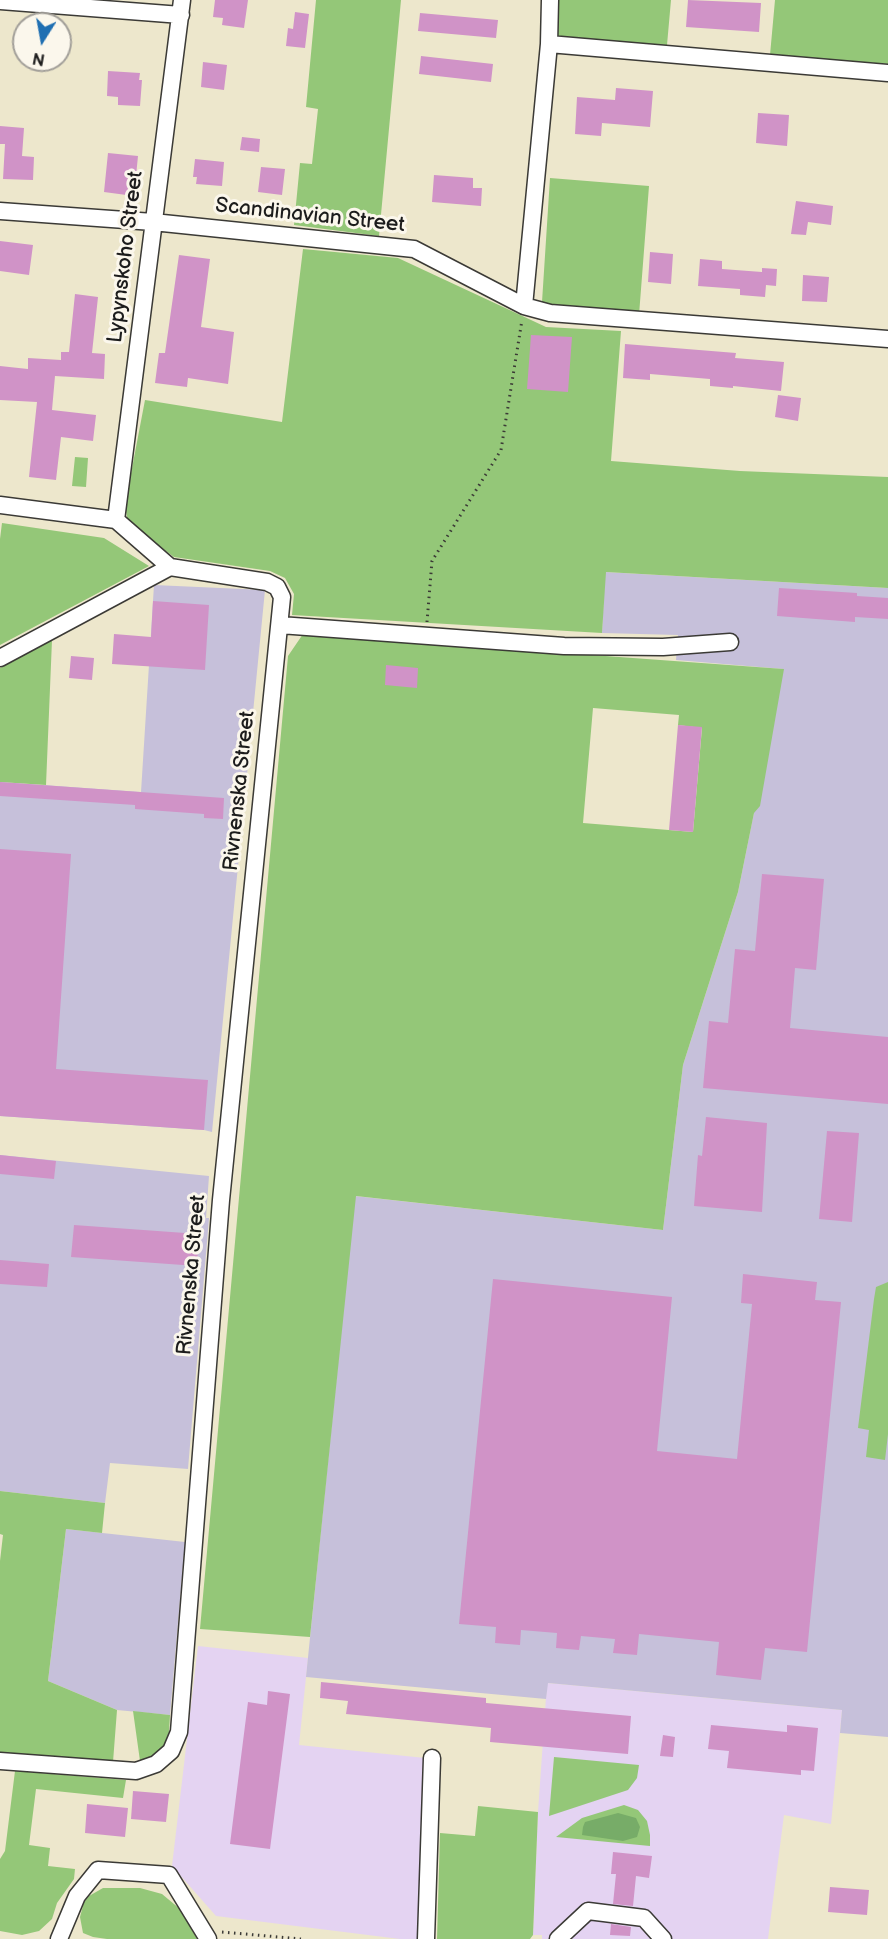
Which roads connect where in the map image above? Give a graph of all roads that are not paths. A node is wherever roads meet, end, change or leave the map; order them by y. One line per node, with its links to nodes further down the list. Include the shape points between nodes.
1 (550, 0): 4 (street)
2 (0, 2): 3 (street)
3 (181, 8): 7 (street, Lypynskoho Street)
4 (549, 44): 5 (street); 8 (street)
5 (888, 73)
6 (0, 211): 7 (street, Scandinavian Street)
7 (153, 222): 8 (street, Scandinavian Street, via 414,249); 11 (street, Lypynskoho Street)
8 (524, 306): 9 (street, Scandinavian Street, via 550,313)
9 (888, 339)
10 (0, 505): 11 (street)
11 (117, 520): 12 (street)
12 (170, 567): 13 (street, Rivnenska Street, via 267,582 277,587 282,597); 15 (street)
13 (280, 625): 14 (street, via 564,646 663,648); 17 (street, Rivnenska Street, via 221,1200 179,1732 171,1751 156,1764 136,1771)
14 (730, 642)
15 (0, 658)
16 (432, 1758): 20 (street)
17 (0, 1761)
18 (205, 1934): 19 (street, via 169,1875 98,1870 77,1896)
19 (59, 1939)
20 (426, 1939)
21 (558, 1939): 22 (street, via 588,1911 644,1918)
22 (663, 1939)

